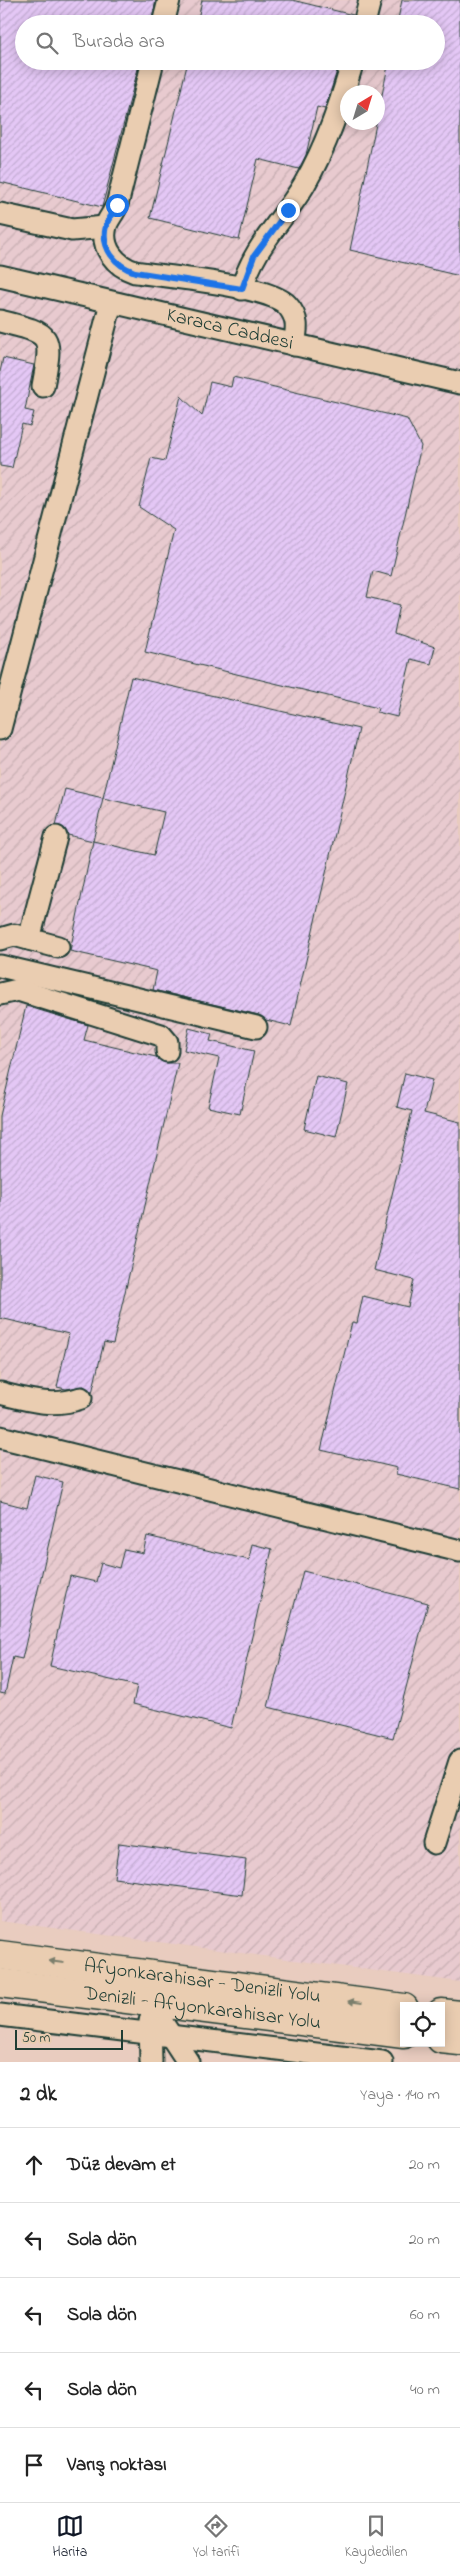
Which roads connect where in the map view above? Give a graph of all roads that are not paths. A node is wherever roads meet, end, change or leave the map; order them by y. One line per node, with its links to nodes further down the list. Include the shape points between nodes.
1 (169, 0): 3 (street)
2 (370, 0): 4 (street)
3 (165, 15)
4 (366, 15)
5 (151, 70): 8 (street, via 117,205)
6 (350, 70): 10 (street, via 326,142 288,210 254,256)
7 (0, 214): 8 (street, via 72,230)
8 (105, 227): 10 (street, via 108,252 127,269)
9 (0, 276): 11 (street, Karaca Caddesi)
10 (242, 289): 13 (street, via 275,296 288,307 297,325)
11 (111, 303): 13 (street, Karaca Caddesi); 16 (street)
12 (0, 320): 15 (street, via 38,331 47,341 49,351)
13 (294, 345): 14 (street, Karaca Caddesi)
14 (460, 383)
15 (43, 386)
16 (0, 729)
17 (56, 837): 19 (street)
18 (0, 938): 19 (street, via 9,935)
19 (29, 939): 20 (street)
20 (58, 947)
21 (0, 966): 23 (street)
22 (0, 994): 24 (street, via 18,990 160,1035 167,1042)
23 (256, 1027)
24 (167, 1051)
25 (0, 1394): 26 (street, via 38,1403 65,1403)
26 (81, 1398)
27 (0, 1436): 28 (street)
28 (460, 1551)
29 (460, 1761): 30 (street)
30 (434, 1843)
31 (0, 1955): 34 (highway, Afyonkarahisar - Denizli Yolu, one-way to 31)
32 (0, 1983): 33 (highway, Denizli - Afyonkarahisar Yolu)
33 (150, 2004): 38 (highway, Denizli - Afyonkarahisar Yolu); 39 (street); 41 (street)
34 (400, 2007)
35 (445, 2013): 37 (highway)
36 (0, 2015): 39 (street)
37 (460, 2015)
38 (335, 2026): 40 (highway, Denizli - Afyonkarahisar Yolu); 44 (street)
39 (150, 2034): 41 (street); 45 (street)
40 (400, 2034)
41 (173, 2036): 44 (street); 46 (street)
42 (445, 2039): 43 (highway)
43 (460, 2041)
44 (292, 2057): 47 (street)
45 (151, 2062)
46 (188, 2062)
47 (382, 2062)

